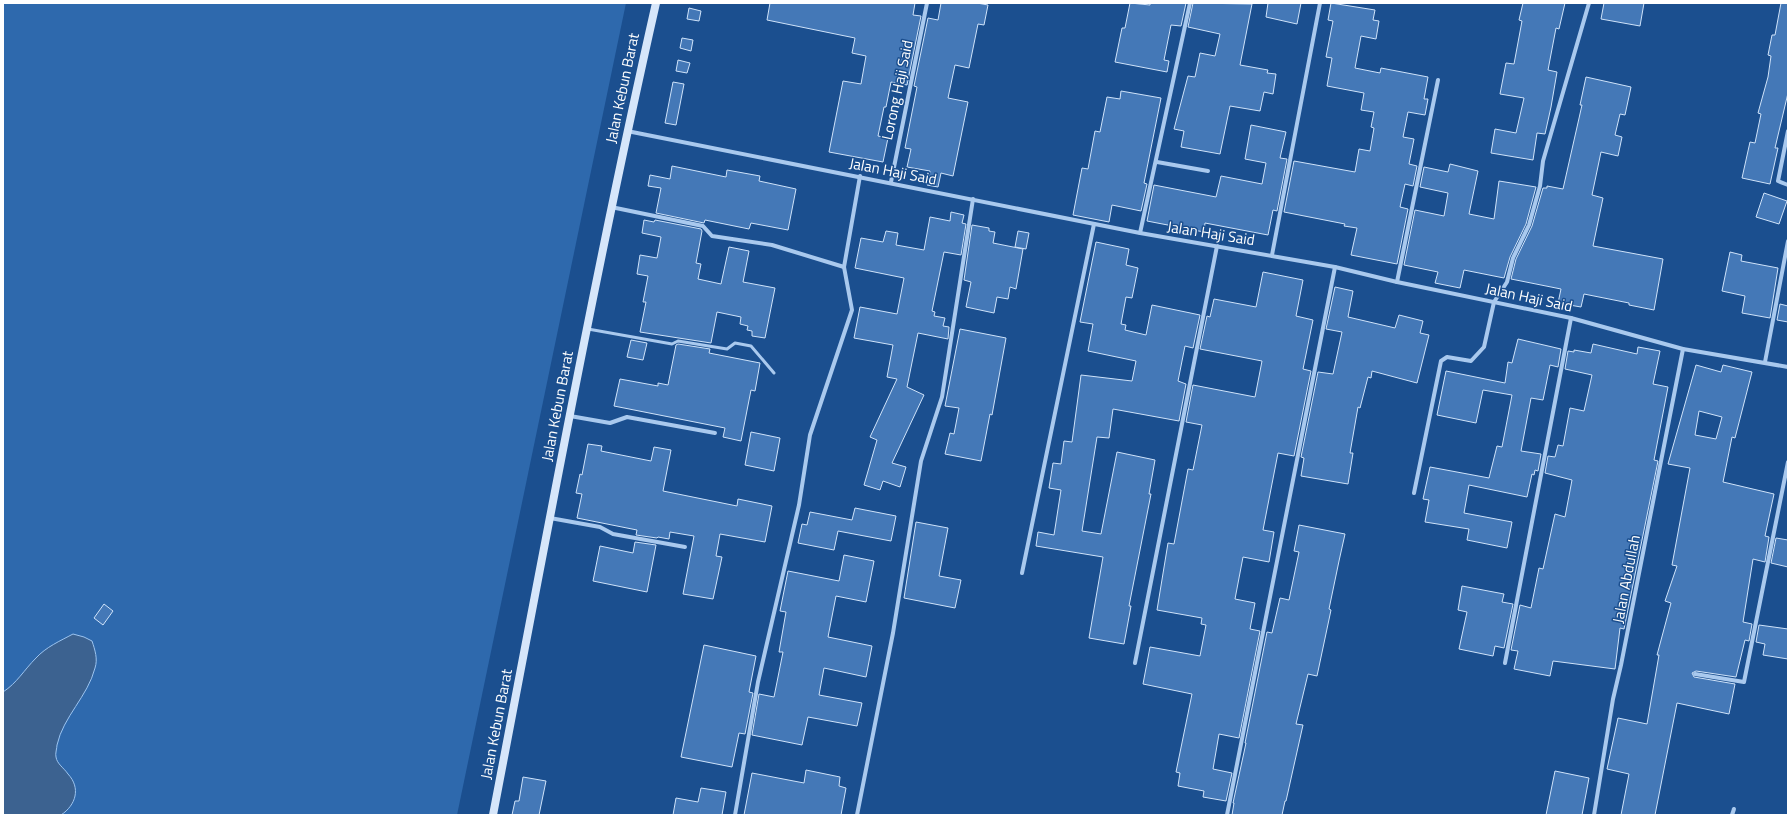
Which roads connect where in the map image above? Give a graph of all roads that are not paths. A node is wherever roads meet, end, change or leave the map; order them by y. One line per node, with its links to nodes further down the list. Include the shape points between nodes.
1 (656, 3): 7 (main road, Jalan Kebun Barat)
2 (927, 3): 12 (street, Lorong Haji Said)
3 (1190, 3): 9 (street)
4 (1320, 3): 20 (street)
5 (1589, 3): 24 (street, via 1543,161 1540,186 1529,225 1513,258 1506,282)
6 (1438, 80): 23 (street)
7 (627, 131): 11 (street, Jalan Haji Said); 15 (main road, Jalan Kebun Barat)
8 (1788, 131): 13 (street, via 1778,181)
9 (1156, 162): 10 (street); 17 (street)
10 (1208, 171)
11 (860, 176): 12 (street, Jalan Haji Said); 21 (street)
12 (891, 182): 14 (street, Jalan Haji Said)
13 (1788, 185)
14 (973, 199): 16 (street, Jalan Haji Said); 44 (street, via 942,396 921,461 893,633)
15 (611, 207): 21 (street, via 703,226 712,236 772,245); 26 (main road, Jalan Kebun Barat)
16 (1094, 224): 17 (street, Jalan Haji Said); 37 (street)
17 (1140, 233): 19 (street, Jalan Haji Said)
18 (1788, 242): 28 (street)
19 (1216, 246): 20 (street, Jalan Haji Said); 38 (street)
20 (1272, 255): 22 (street, Jalan Haji Said)
21 (844, 267): 43 (street, via 852,310 810,435 799,505 758,682)
22 (1335, 267): 23 (street, Jalan Haji Said); 45 (street)
23 (1397, 282): 24 (street, Jalan Haji Said)
24 (1494, 302): 25 (street, Jalan Haji Said); 34 (street, via 1484,347 1476,358 1471,361 1447,357 1441,361)
25 (1571, 318): 27 (street, Jalan Haji Said); 39 (street)
26 (586, 329): 30 (lane, via 672,344 678,341 727,349 735,343 751,346); 31 (main road, Jalan Kebun Barat)
27 (1682, 349): 28 (street, Jalan Haji Said); 46 (street, Jalan Abdullah, via 1613,699)
28 (1765, 362): 29 (street, Jalan Haji Said)
29 (1788, 367)
30 (774, 373)
31 (570, 416): 32 (street, via 610,423 627,417); 35 (main road, Jalan Kebun Barat)
32 (715, 433)
33 (1788, 462): 40 (street, via 1744,682)
34 (1414, 493)
35 (550, 518): 36 (street, via 600,527 613,534); 42 (main road, Jalan Kebun Barat)
36 (685, 547)
37 (1022, 573)
38 (1135, 663)
39 (1504, 663)
40 (1695, 674)
41 (1734, 809): 47 (street)
42 (493, 815)
43 (735, 815)
44 (858, 815)
45 (1227, 815)
46 (1594, 815)
47 (1732, 815)

